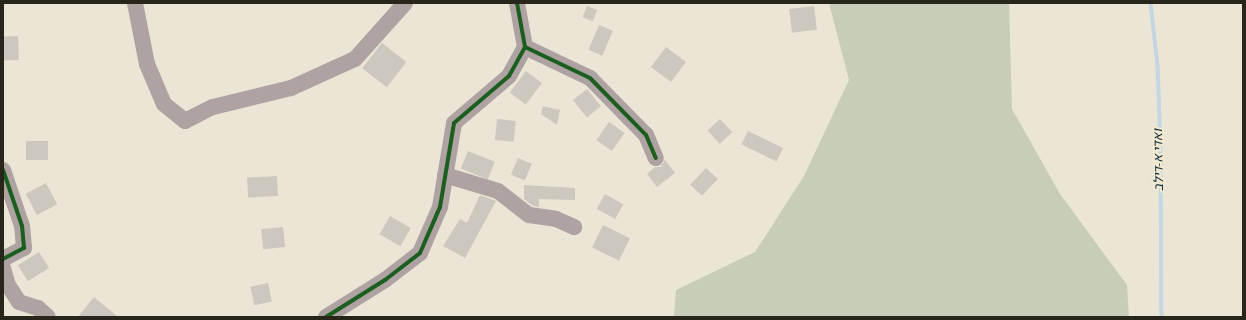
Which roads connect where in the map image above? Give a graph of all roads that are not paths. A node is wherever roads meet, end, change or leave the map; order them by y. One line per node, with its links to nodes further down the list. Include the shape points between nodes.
1 (135, 3): 2 (street, via 147,64 164,104 185,121 213,107 291,88 354,59)
2 (405, 3)
3 (517, 3): 4 (street)
4 (525, 47): 5 (street, via 590,78 646,135); 7 (street, via 509,76 454,123)
5 (656, 158)
6 (3, 170): 9 (street, via 22,226 24,248)
7 (446, 175): 8 (street, via 498,191 529,215 556,219); 12 (street, via 440,207 420,253 385,280)
8 (574, 227)
9 (3, 259)
10 (3, 268): 11 (street, via 8,285 19,302 38,308)
11 (48, 317)
12 (326, 317)

